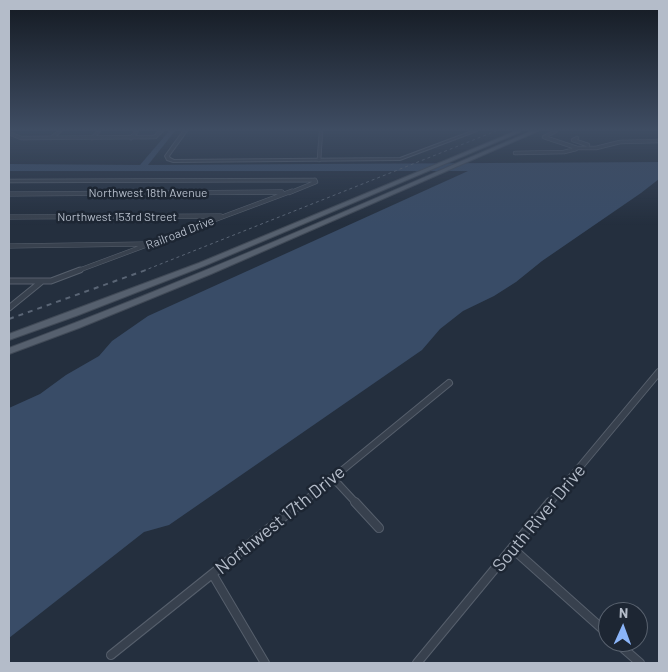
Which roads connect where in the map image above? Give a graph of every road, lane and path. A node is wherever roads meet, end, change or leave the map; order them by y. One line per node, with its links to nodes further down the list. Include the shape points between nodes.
1 (445, 162): 13 (main road, via 166,279)
2 (463, 162): 14 (main road, via 146,298)
3 (9, 181): 4 (street, Railroad Drive, via 316,182)
4 (288, 192): 5 (street, Northwest 18th Avenue); 6 (street, Railroad Drive)
5 (9, 194)
6 (226, 216): 7 (street, Northwest 153rd Street); 8 (street, Railroad Drive)
7 (9, 217)
8 (151, 244): 9 (street); 11 (street, Railroad Drive)
9 (9, 246)
10 (9, 282): 11 (street)
11 (42, 282): 12 (street)
12 (9, 308)
13 (9, 337)
14 (9, 351)
15 (659, 372): 19 (street, South River Drive)
16 (449, 383): 17 (street, Northwest 17th Drive)
17 (332, 477): 18 (street); 20 (street, Northwest 17th Drive)
18 (379, 528)
19 (513, 549): 21 (street); 25 (street, South River Drive)
20 (213, 575): 23 (street, Northwest 17th Drive); 24 (street)
21 (598, 625)
22 (627, 652): 26 (street)
23 (111, 656)
24 (265, 663)
25 (417, 663)
26 (640, 663)

